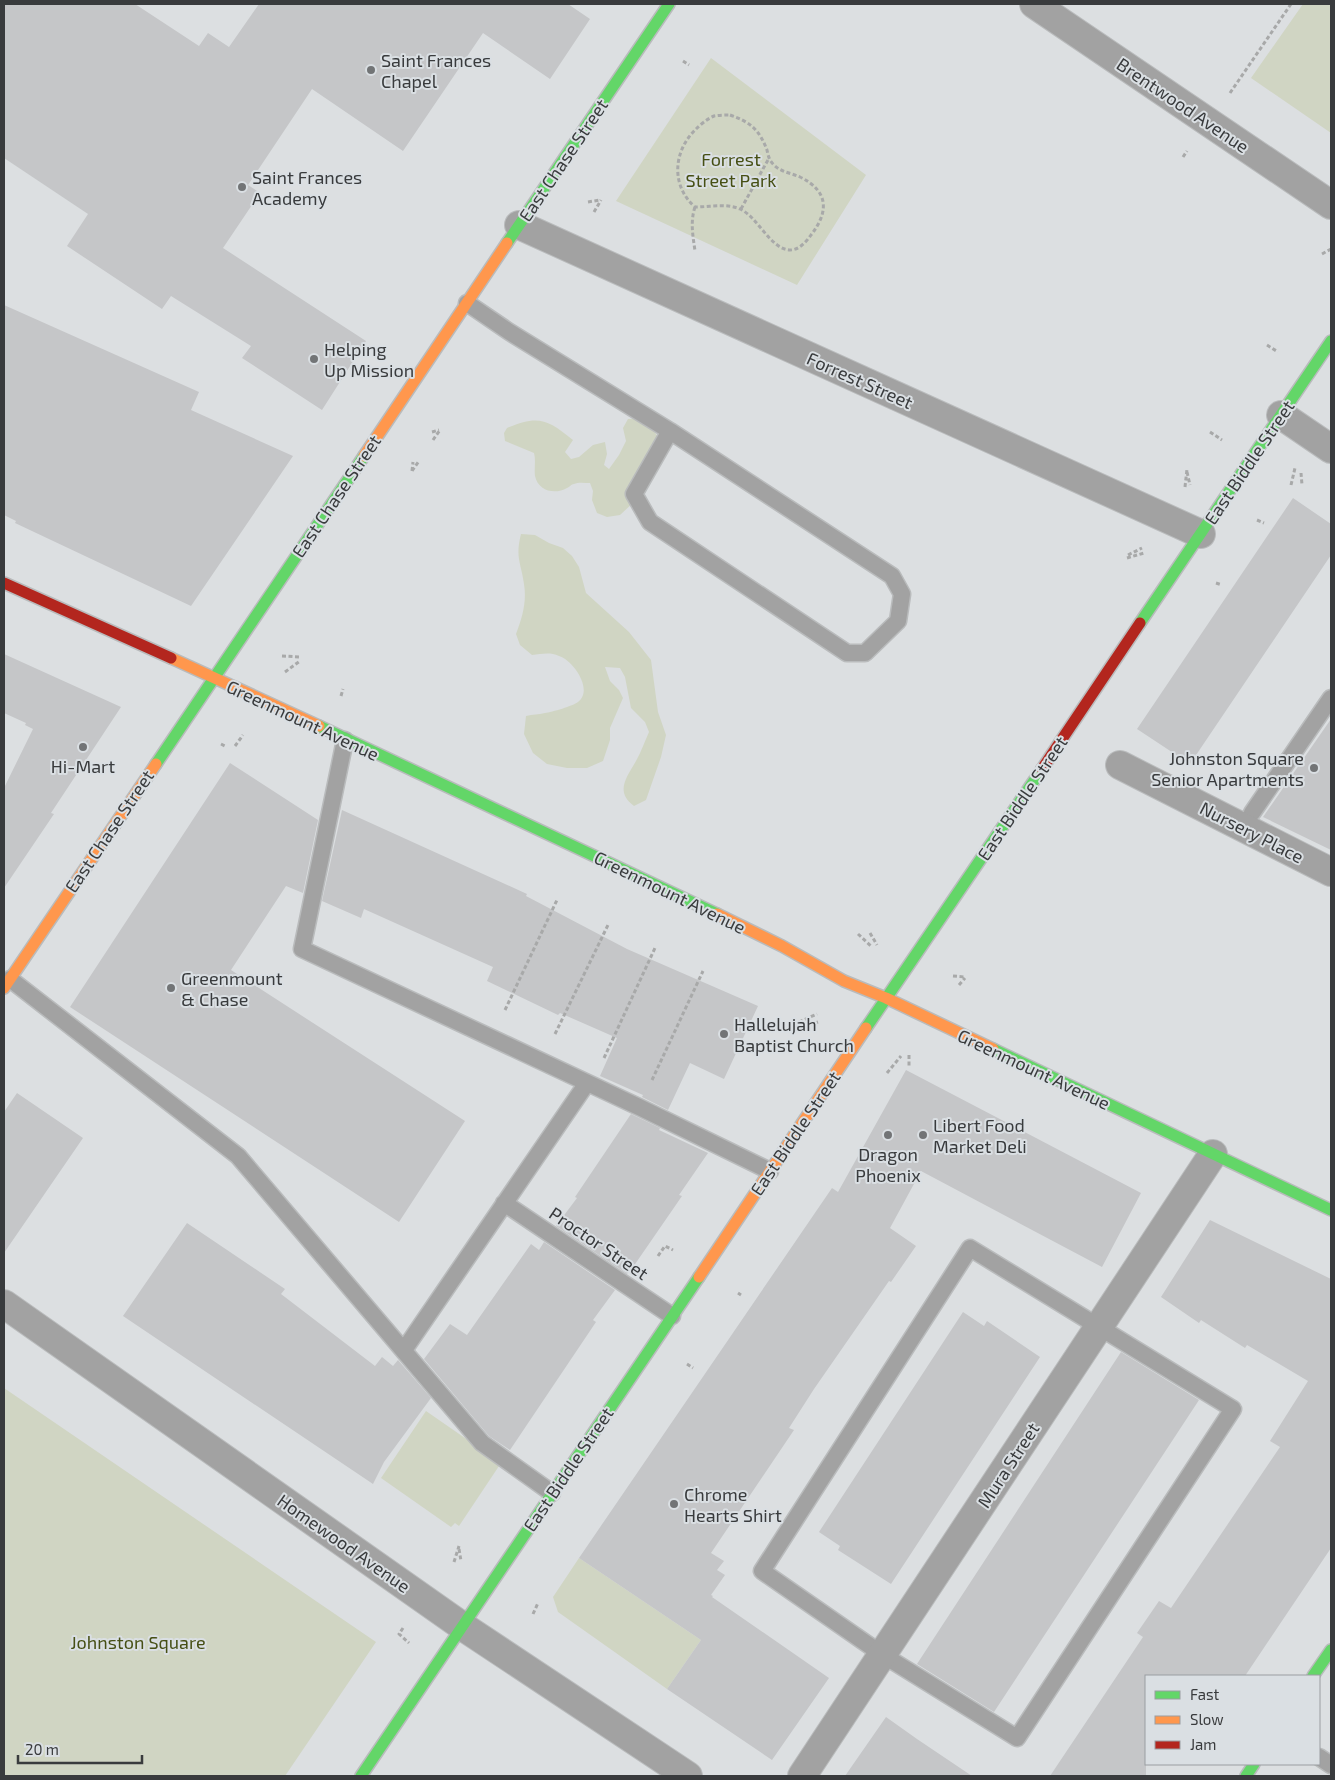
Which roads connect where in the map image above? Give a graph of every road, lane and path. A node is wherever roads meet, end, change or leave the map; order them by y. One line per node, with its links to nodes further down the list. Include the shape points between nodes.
1 (669, 4): 13 (main road, East Chase Street)
2 (1034, 4): 9 (street, Brentwood Avenue)
3 (1291, 4): 6 (path)
4 (683, 61): 5 (path)
5 (689, 65)
6 (1230, 93)
7 (769, 157): 10 (path, via 754,127 743,120 730,115 714,116 701,124 690,134 678,161 677,175 684,195); 11 (path); 11 (path, via 776,167 800,177 822,195 823,215 819,224 805,243 790,250 774,242)
8 (588, 202): 12 (path, via 601,200)
9 (1331, 206)
10 (695, 207): 11 (path, via 715,205); 15 (path, via 692,231)
11 (741, 210)
12 (594, 212)
13 (519, 226): 17 (main road, East Chase Street); 36 (street, Forrest Street)
14 (1331, 248): 16 (path)
15 (695, 251)
16 (1322, 254)
17 (467, 303): 23 (lane); 44 (main road, East Chase Street)
18 (1331, 341): 21 (main road, East Biddle Street)
19 (1267, 345): 20 (path)
20 (1278, 352)
21 (1281, 415): 27 (street); 36 (main road, East Biddle Street)
22 (432, 432): 25 (path, via 440,430)
23 (670, 432): 23 (lane, via 634,494 650,522 847,653 865,653 898,621 902,594 892,576)
24 (1210, 432): 26 (path)
25 (433, 440)
26 (1222, 440)
27 (1331, 449)
28 (419, 461): 29 (path, via 412,471)
29 (413, 462)
30 (1296, 466): 31 (path)
31 (1291, 484)
32 (1190, 486): 33 (path, via 1187,469)
33 (1185, 487)
34 (1257, 520): 35 (path)
35 (1264, 523)
36 (1201, 534): 65 (main road, East Biddle Street)
37 (1143, 548): 38 (path, via 1127,556)
38 (1145, 553)
39 (4, 583): 44 (main road, Greenmount Avenue)
40 (1216, 583): 41 (path)
41 (1222, 585)
42 (282, 656): 43 (path, via 300,659)
43 (285, 672)
44 (214, 677): 47 (main road, Greenmount Avenue); 63 (main road, East Chase Street)
45 (1331, 698): 52 (lane)
46 (243, 735): 50 (path)
47 (345, 740): 65 (main road, Greenmount Avenue, via 672,892 782,946 844,981); 70 (lane, via 302,949)
48 (221, 744): 49 (path)
49 (225, 746)
50 (235, 746)
51 (1120, 766): 53 (street, Nursery Place)
52 (1252, 813)
53 (1331, 872)
54 (557, 900): 70 (path)
55 (608, 924): 73 (path)
56 (870, 933): 58 (path)
57 (858, 934): 59 (path)
58 (877, 945)
59 (872, 947)
60 (655, 948): 76 (path)
61 (703, 970): 77 (path)
62 (953, 976): 64 (path, via 965,977)
63 (7, 983): 87 (lane, via 238,1156)
64 (959, 984)
65 (886, 998): 78 (main road, Greenmount Avenue); 79 (main road, East Biddle Street)
66 (817, 1014): 67 (path)
67 (799, 1022)
68 (818, 1022): 69 (path)
69 (802, 1027)
70 (492, 1038): 73 (lane)
71 (908, 1055): 74 (path)
72 (901, 1056): 75 (path)
73 (542, 1062): 76 (lane)
74 (909, 1066)
75 (887, 1073)
76 (589, 1084): 77 (lane); 80 (lane)
77 (639, 1107): 79 (lane)
78 (1213, 1154): 81 (main road, Greenmount Avenue); 86 (street, Mura Street)
79 (770, 1171): 85 (main road, East Biddle Street)
80 (504, 1203): 85 (lane, Proctor Street); 87 (lane)
81 (1331, 1210)
82 (676, 1252): 83 (path, via 665,1246)
83 (658, 1256)
84 (4, 1304): 95 (street, Homewood Avenue)
85 (672, 1316): 90 (main road, East Biddle Street)
86 (1100, 1326): 99 (street, Mura Street); 99 (lane, via 970,1248 762,1570); 99 (lane, via 1233,1409 1017,1738)
87 (404, 1350): 90 (lane, via 482,1443)
88 (687, 1364): 89 (path)
89 (693, 1368)
90 (552, 1493): 95 (main road, East Biddle Street)
91 (461, 1561): 92 (path, via 459,1546)
92 (454, 1562)
93 (531, 1608): 94 (path, via 538,1604)
94 (533, 1614)
95 (462, 1626): 104 (main road, East Biddle Street); 105 (street, Homewood Avenue)
96 (399, 1634): 97 (path)
97 (410, 1643)
98 (1331, 1650): 100 (main road)
99 (883, 1655): 106 (street, Mura Street)
100 (1314, 1675)
101 (1320, 1757): 103 (lane)
102 (1253, 1765): 107 (main road)
103 (1331, 1765)
104 (360, 1776)
105 (688, 1776)
106 (802, 1776)
107 (1246, 1776)

